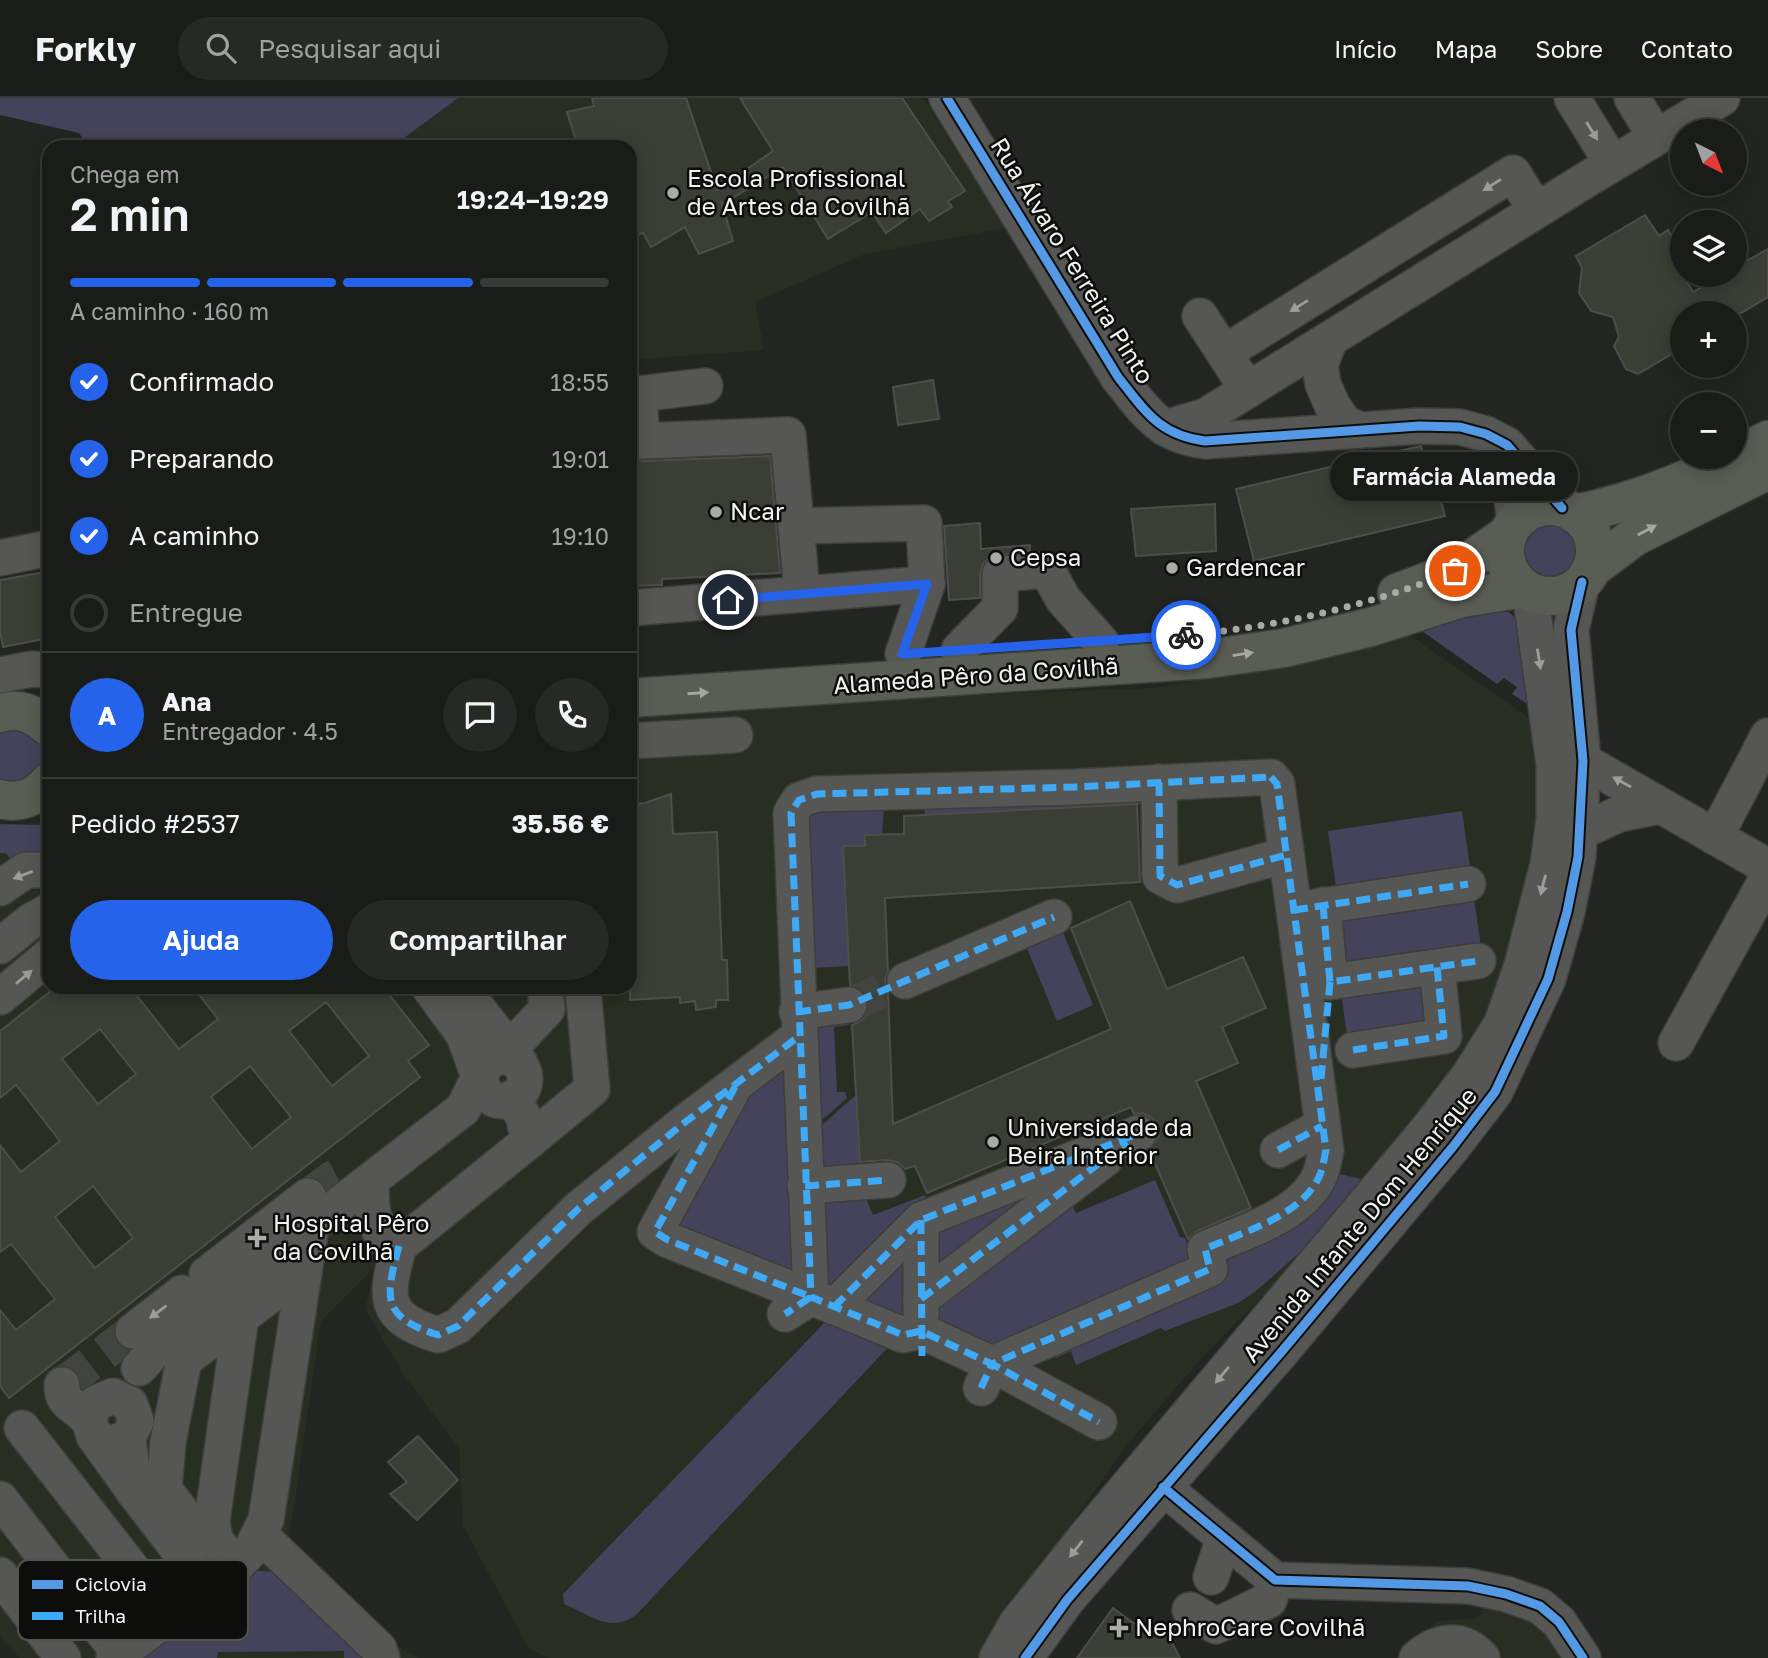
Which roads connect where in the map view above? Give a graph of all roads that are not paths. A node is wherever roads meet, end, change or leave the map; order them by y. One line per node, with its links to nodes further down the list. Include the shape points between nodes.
1 (947, 98): 15 (street, Rua Álvaro Ferreira Pinto, via 1118,377 1145,411)
2 (1572, 98): 6 (street, one-way to 6)
3 (1632, 98): 5 (street)
4 (1722, 98): 5 (street)
5 (1656, 137): 6 (street)
6 (1612, 163): 7 (street)
7 (1536, 210): 9 (street); 10 (street, one-way to 10, via 1513,173)
8 (1200, 316): 10 (street)
9 (1330, 339): 12 (street); 16 (street, via 1320,365 1323,384 1345,424)
10 (1223, 353): 12 (street)
11 (705, 386): 13 (street)
12 (1248, 390): 15 (street, via 1206,416)
13 (637, 395)
14 (637, 408): 21 (street, via 642,441 788,435)
15 (1166, 428): 16 (street, Rua Álvaro Ferreira Pinto, via 1183,438 1205,441)
16 (1361, 430): 17 (street, Rua Álvaro Ferreira Pinto, via 1427,426)
17 (1486, 434): 20 (street, Rua Álvaro Ferreira Pinto, via 1507,445); 22 (street, via 1508,471)
18 (1768, 440): 20 (main road, via 1667,488 1602,509)
19 (1768, 470): 25 (main road, one-way to 19, via 1634,537)
20 (1569, 511): 22 (main road, via 1536,508); 25 (main road, via 1586,525 1592,538 1594,554)
21 (796, 526): 26 (street, via 924,523); 28 (street)
22 (1511, 528): 27 (main road, via 1504,549 1506,564); 30 (main road, Alameda Pêro da Covilhã, via 1455,571 1394,594 1279,622)
23 (42, 549): 24 (street)
24 (0, 558)
25 (1587, 575): 27 (main road, via 1558,595); 40 (street, Avenida Infante Dom Henrique, via 1571,630)
26 (927, 584): 28 (street); 32 (street)
27 (1527, 590): 36 (main road, Alameda Pêro da Covilhã, one-way to 27, via 1208,659 1371,628 1462,598); 112 (street, Avenida Infante Dom Henrique, one-way to 112, via 1554,764 1554,819 1549,864 1502,1023 1428,1129 1087,1535 1017,1623)
28 (802, 593): 29 (street)
29 (637, 607)
30 (1101, 642): 31 (main road, Alameda Pêro da Covilhã); 31 (street, via 1063,599 1047,570 1000,574 1000,608)
31 (959, 650): 32 (main road, Alameda Pêro da Covilhã)
32 (902, 654): 34 (main road, Alameda Pêro da Covilhã)
33 (42, 670): 35 (street)
34 (637, 671)
35 (0, 675)
36 (637, 698)
37 (735, 736): 39 (street)
38 (1768, 736): 46 (street)
39 (637, 741)
40 (1583, 761): 44 (street, one-way to 40); 45 (street, Avenida Infante Dom Henrique)
41 (1159, 782): 47 (street, via 1271,777 1277,784); 47 (street, via 1160,876 1177,885); 68 (street, via 817,794 799,800 791,813)
42 (42, 790): 43 (main road, via 27,799)
43 (0, 799)
44 (1659, 806): 45 (street, via 1619,814); 46 (street)
45 (1580, 832): 92 (street, Avenida Infante Dom Henrique, via 1567,912 1548,979 1495,1092 1292,1339)
46 (1714, 837): 48 (street)
47 (1286, 855): 53 (street)
48 (1768, 867)
49 (42, 870): 52 (street, one-way to 52, via 26,870)
50 (1768, 877): 69 (street)
51 (1468, 884): 53 (street)
52 (0, 888)
53 (1308, 908): 61 (street); 73 (street)
54 (42, 914): 56 (street)
55 (1054, 917): 60 (street)
56 (0, 946)
57 (1478, 961): 59 (street)
58 (42, 962): 65 (street, one-way to 58)
59 (1437, 967): 61 (street); 70 (street, via 1444,1036)
60 (905, 981)
61 (1330, 982): 73 (street)
62 (434, 994): 71 (street, via 464,1035)
63 (546, 994): 71 (street, via 547,1009)
64 (584, 994): 74 (street, via 592,1089)
65 (0, 997)
66 (483, 1001): 71 (street)
67 (849, 1005): 68 (street)
68 (798, 1025): 72 (street); 78 (street)
69 (1675, 1043)
70 (1353, 1050)
71 (505, 1074): 74 (street); 76 (street, via 410,1152)
72 (736, 1084): 81 (street, via 578,1209 458,1326 438,1335 414,1328 393,1309 388,1286); 83 (street, via 655,1232)
73 (1321, 1114): 75 (street); 87 (street, via 1325,1150 1320,1177 1282,1214 1205,1249 1210,1269)
74 (529, 1141): 81 (street)
75 (1278, 1150)
76 (362, 1175): 79 (street); 81 (street, via 378,1231 388,1244)
77 (888, 1180): 78 (street)
78 (805, 1186): 83 (street)
79 (309, 1212): 82 (street); 86 (street, one-way to 86, via 195,1284); 89 (street, via 166,1338 139,1368)
80 (921, 1220): 83 (street); 85 (street); 85 (street, via 1139,1133)
81 (399, 1247)
82 (304, 1274): 84 (street); 94 (street)
83 (810, 1306): 85 (street, via 903,1335)
84 (241, 1317): 96 (street, via 212,1521); 96 (street, via 184,1360 164,1489 197,1532)
85 (921, 1329): 87 (street)
86 (132, 1331)
87 (986, 1376): 90 (street)
88 (62, 1385): 89 (street, via 61,1393 70,1406)
89 (109, 1419): 99 (street, via 135,1493)
90 (1098, 1422)
91 (22, 1428): 98 (street)
92 (1163, 1487): 95 (street); 113 (street, Avenida Infante Dom Henrique, via 1067,1600)
93 (0, 1499): 97 (street)
94 (261, 1536): 96 (street); 111 (street, via 379,1649)
95 (1224, 1538): 102 (street); 103 (street)
96 (225, 1553): 100 (street)
97 (47, 1560)
98 (125, 1560)
99 (186, 1560)
100 (221, 1560)
101 (0, 1575): 104 (street)
102 (1211, 1577)
103 (1276, 1580): 105 (street, via 1269,1600 1216,1626); 116 (street, via 1468,1586 1506,1594 1540,1606 1559,1622)
104 (18, 1599)
105 (1190, 1610)
106 (48, 1640): 110 (street)
107 (106, 1640): 109 (street)
108 (138, 1640): 109 (street)
109 (117, 1656)
110 (62, 1658)
111 (382, 1658)
112 (997, 1658)
113 (1025, 1658)
114 (1417, 1658): 115 (street, via 1430,1647 1457,1643)
115 (1482, 1658)
116 (1583, 1658)

